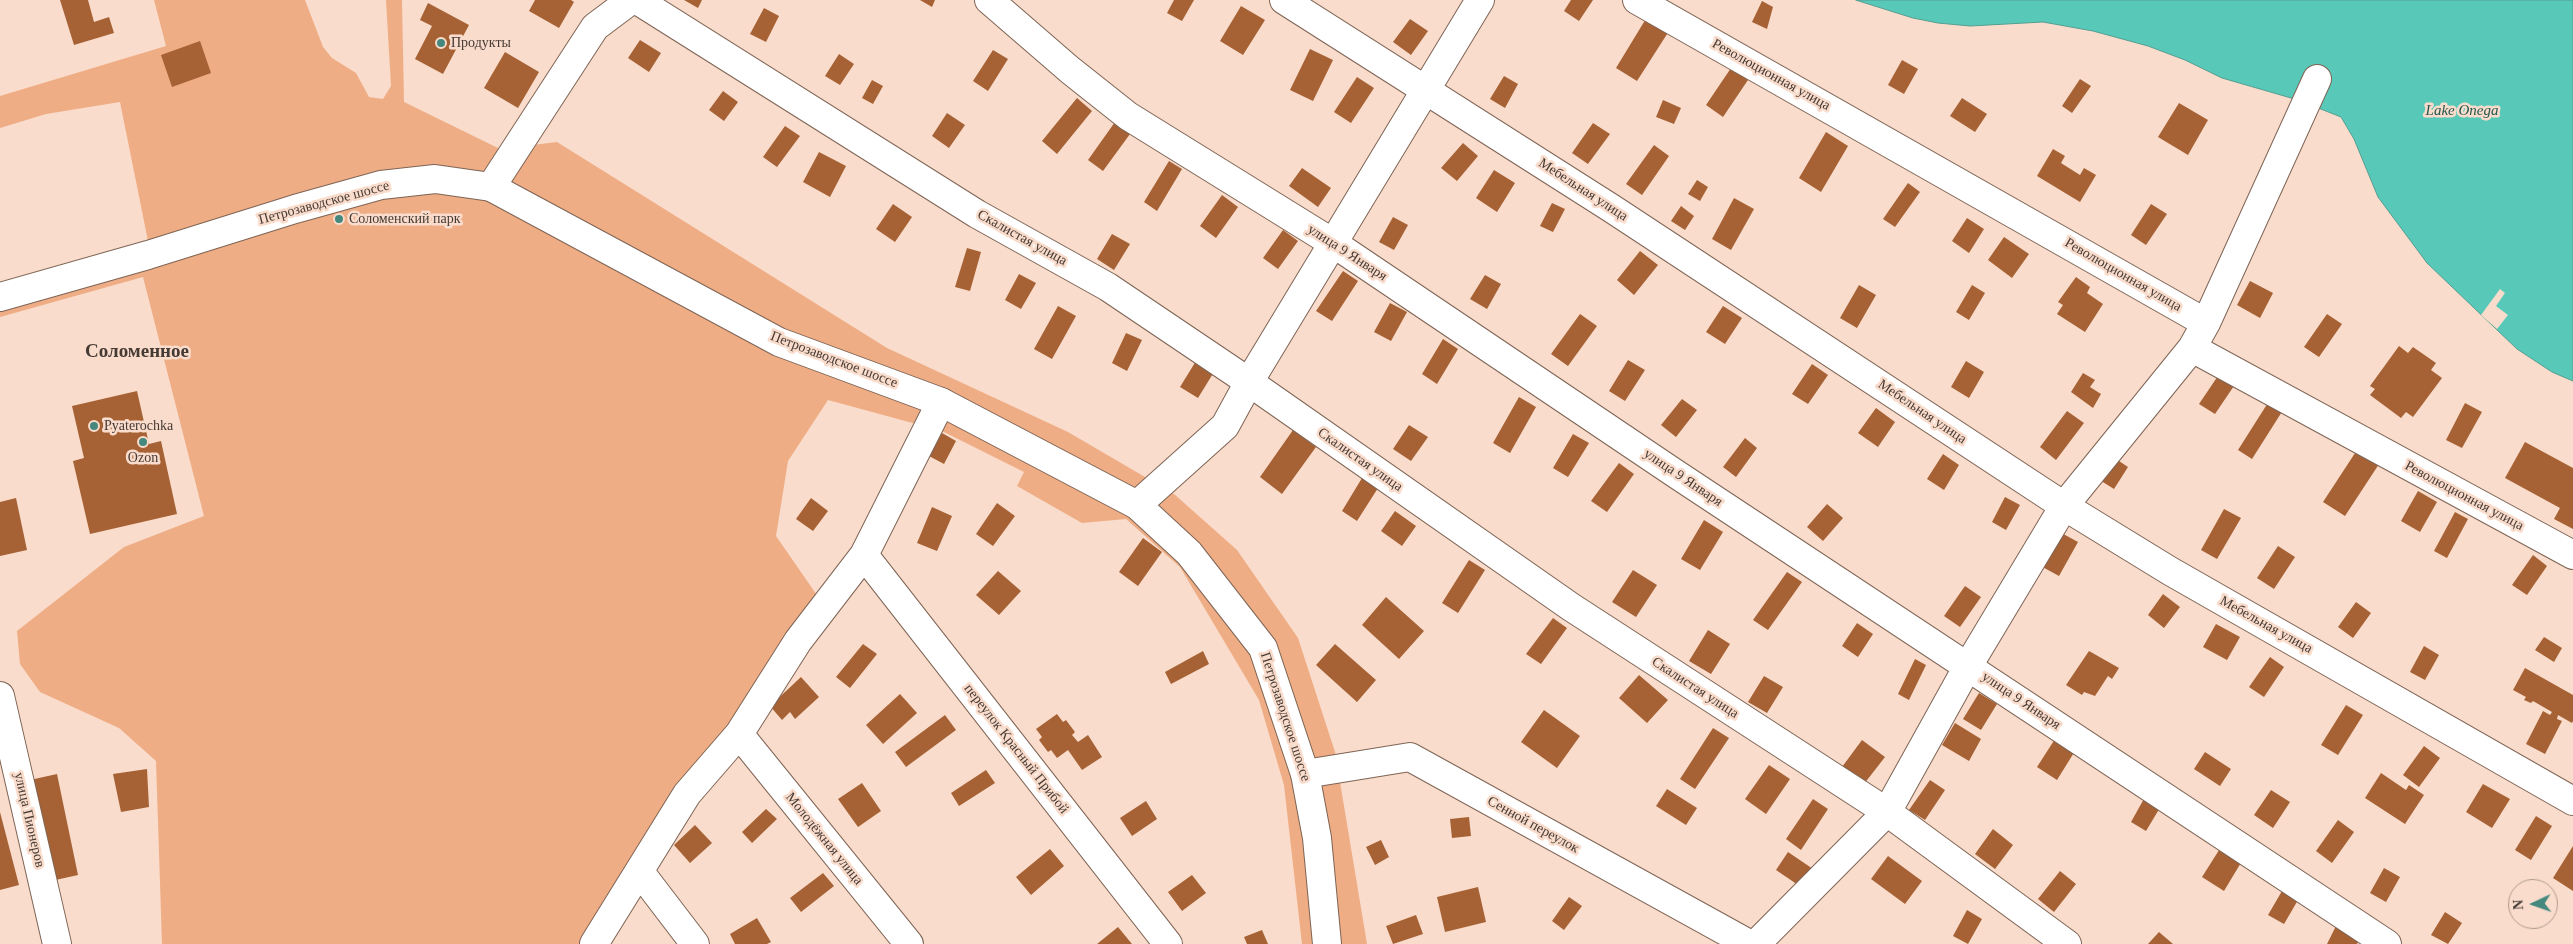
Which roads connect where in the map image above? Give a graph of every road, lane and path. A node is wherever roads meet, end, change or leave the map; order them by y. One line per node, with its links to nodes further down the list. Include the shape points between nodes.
1 (631, 0): 9 (street, via 595,27)
2 (637, 0): 14 (street, Скалистая улица, via 978,214 1108,287)
3 (989, 0): 10 (street, улица 9 Января, via 1128,116)
4 (1284, 0): 8 (street, Мебельная улица)
5 (1480, 0): 8 (street)
6 (1637, 0): 12 (street, Революционная улица)
7 (2317, 79): 12 (street)
8 (1425, 90): 10 (street); 17 (street, Мебельная улица, via 1802,332)
9 (491, 187): 11 (street, Петрозаводское шоссе, via 435,179 381,185); 15 (street, Петрозаводское шоссе, via 779,342)
10 (1333, 243): 14 (street); 20 (street, улица 9 Января)
11 (0, 296)
12 (2206, 323): 13 (street)
13 (2192, 348): 17 (street); 19 (street, Революционная улица)
14 (1249, 382): 16 (street, via 1225,426); 25 (street, Скалистая улица, via 1570,607)
15 (941, 402): 16 (street, Петрозаводское шоссе); 18 (street)
16 (1137, 505): 23 (street, Петрозаводское шоссе, via 1190,553 1263,648)
17 (2064, 506): 20 (street); 24 (street, Мебельная улица, via 2170,571)
18 (864, 555): 22 (street, via 798,641); 31 (street, переулок Красный Прибой)
19 (2573, 555)
20 (1968, 666): 25 (street); 36 (street, улица 9 Января)
21 (0, 696): 27 (street, улица Пионеров)
22 (739, 734): 26 (street, via 687,794); 30 (street, Молодёжная улица)
23 (1305, 774): 32 (street, Петрозаводское шоссе, via 1317,838); 33 (street, Сенной переулок, via 1410,757)
24 (2573, 801)
25 (1887, 812): 34 (street); 35 (street, Скалистая улица)
26 (640, 872): 28 (street); 29 (street)
27 (57, 944)
28 (594, 944)
29 (695, 944)
30 (909, 944)
31 (1168, 944)
32 (1327, 944)
33 (1749, 944)
34 (1756, 944)
35 (2067, 944)
36 (2387, 944)

